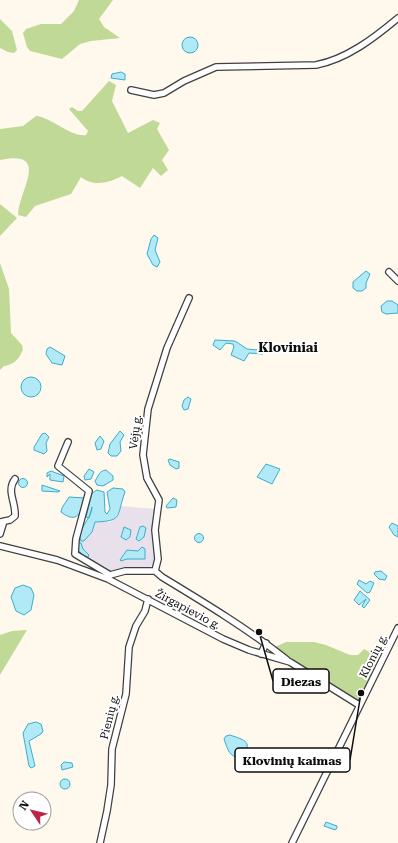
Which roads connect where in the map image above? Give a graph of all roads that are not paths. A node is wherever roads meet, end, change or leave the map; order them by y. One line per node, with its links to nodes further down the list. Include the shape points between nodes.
1 (398, 18): 2 (street, via 347,55 328,63 216,67 164,93 154,95)
2 (130, 90)
3 (389, 272): 4 (street)
4 (398, 281)
5 (189, 298): 11 (street, Vėjų g., via 167,348 150,404 142,455 147,478 159,500 155,530 158,559)
6 (68, 442): 12 (street, via 58,466 89,491 76,539 75,554)
7 (15, 479): 8 (street, via 10,490 15,516)
8 (2, 522): 9 (street)
9 (0, 534)
10 (0, 546): 12 (street, Žirgapievio g., via 57,560)
11 (155, 571): 12 (street, via 125,571); 15 (street)
12 (109, 577): 13 (street, Žirgapievio g.)
13 (148, 599): 16 (street, Žirgapievio g., via 203,630); 19 (street, Pienių g., via 129,647 126,694 112,749 111,785)
14 (398, 628): 18 (street, Klonių g.)
15 (266, 643): 16 (street); 17 (street)
16 (261, 654): 17 (street, Žirgapievio g.)
17 (290, 662): 18 (street, Žirgapievio g.)
18 (359, 705): 20 (street, Klonių g.)
19 (100, 843)
20 (292, 843)

